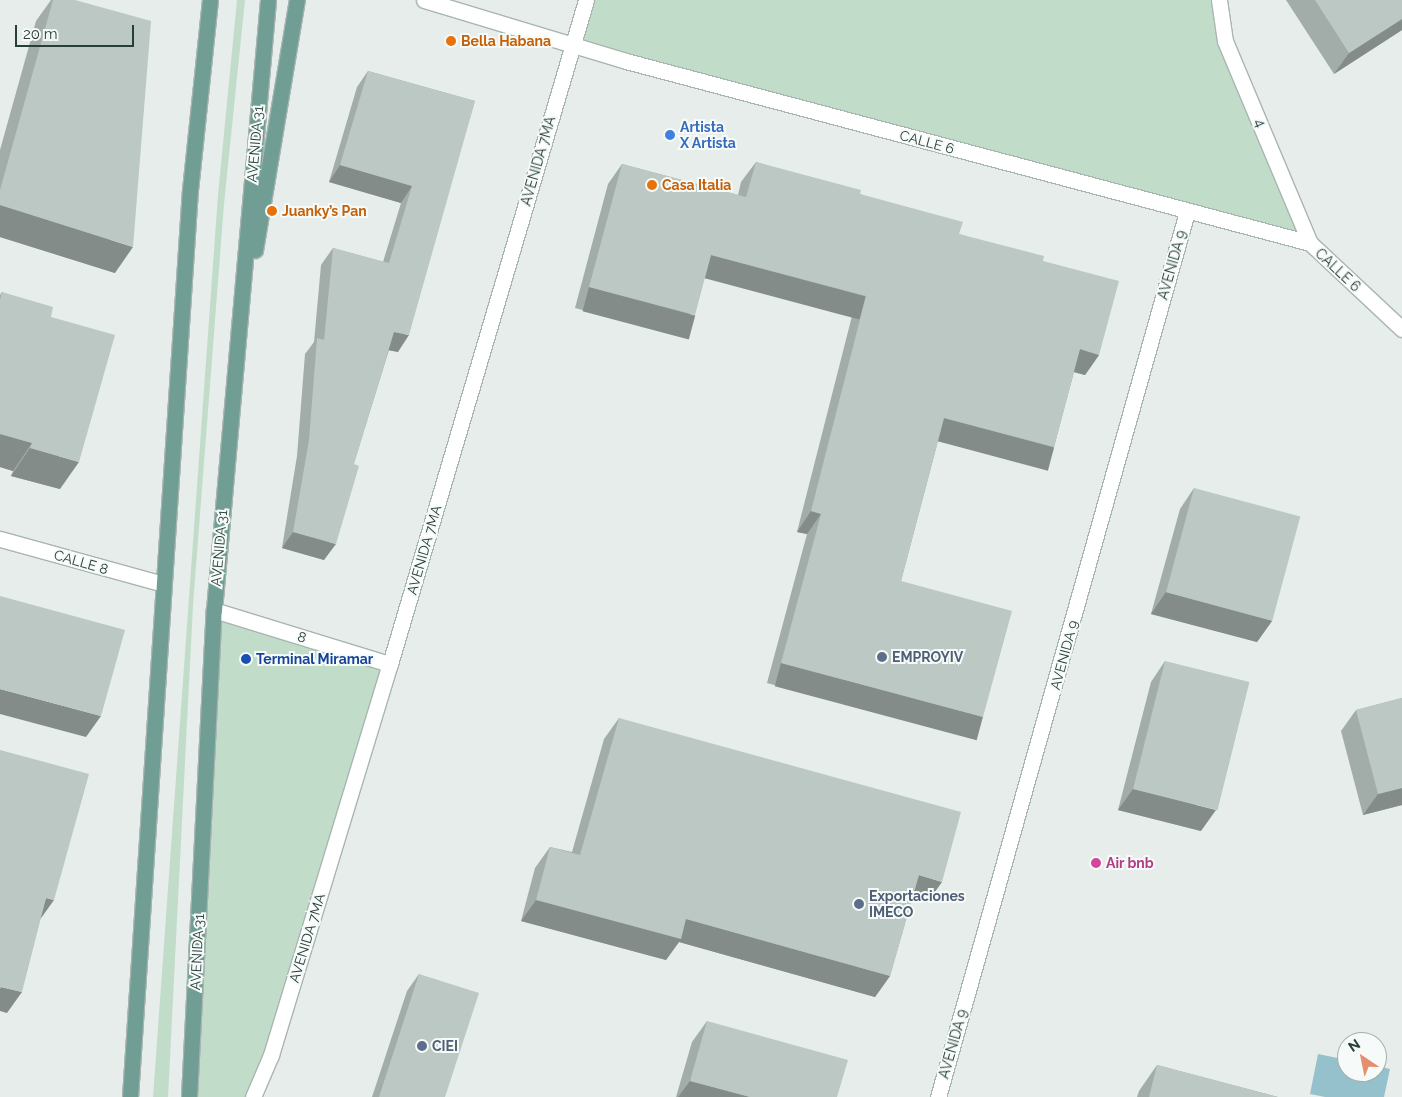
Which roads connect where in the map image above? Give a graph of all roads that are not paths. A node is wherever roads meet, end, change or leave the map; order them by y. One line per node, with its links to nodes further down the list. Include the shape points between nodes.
1 (210, 0): 13 (main road, via 190,190)
2 (268, 0): 11 (main road, AVENIDA 31)
3 (297, 0): 11 (main road)
4 (424, 0): 7 (street, CALLE 6)
5 (586, 0): 7 (street, AVENIDA 7MA)
6 (1219, 0): 9 (street, 4, via 1225,41)
7 (573, 45): 8 (street, CALLE 6); 15 (street, AVENIDA 7MA)
8 (1187, 212): 9 (street, CALLE 6); 19 (street, AVENIDA 9)
9 (1310, 244): 10 (street, CALLE 6)
10 (1402, 329)
11 (236, 365): 14 (main road, AVENIDA 31)
12 (0, 539): 13 (street, CALLE 8)
13 (162, 584): 16 (main road)
14 (214, 610): 15 (street, 8); 17 (main road, AVENIDA 31)
15 (390, 664): 18 (street, AVENIDA 7MA, via 271,1055)
16 (130, 1097)
17 (189, 1097)
18 (253, 1097)
19 (938, 1097)

